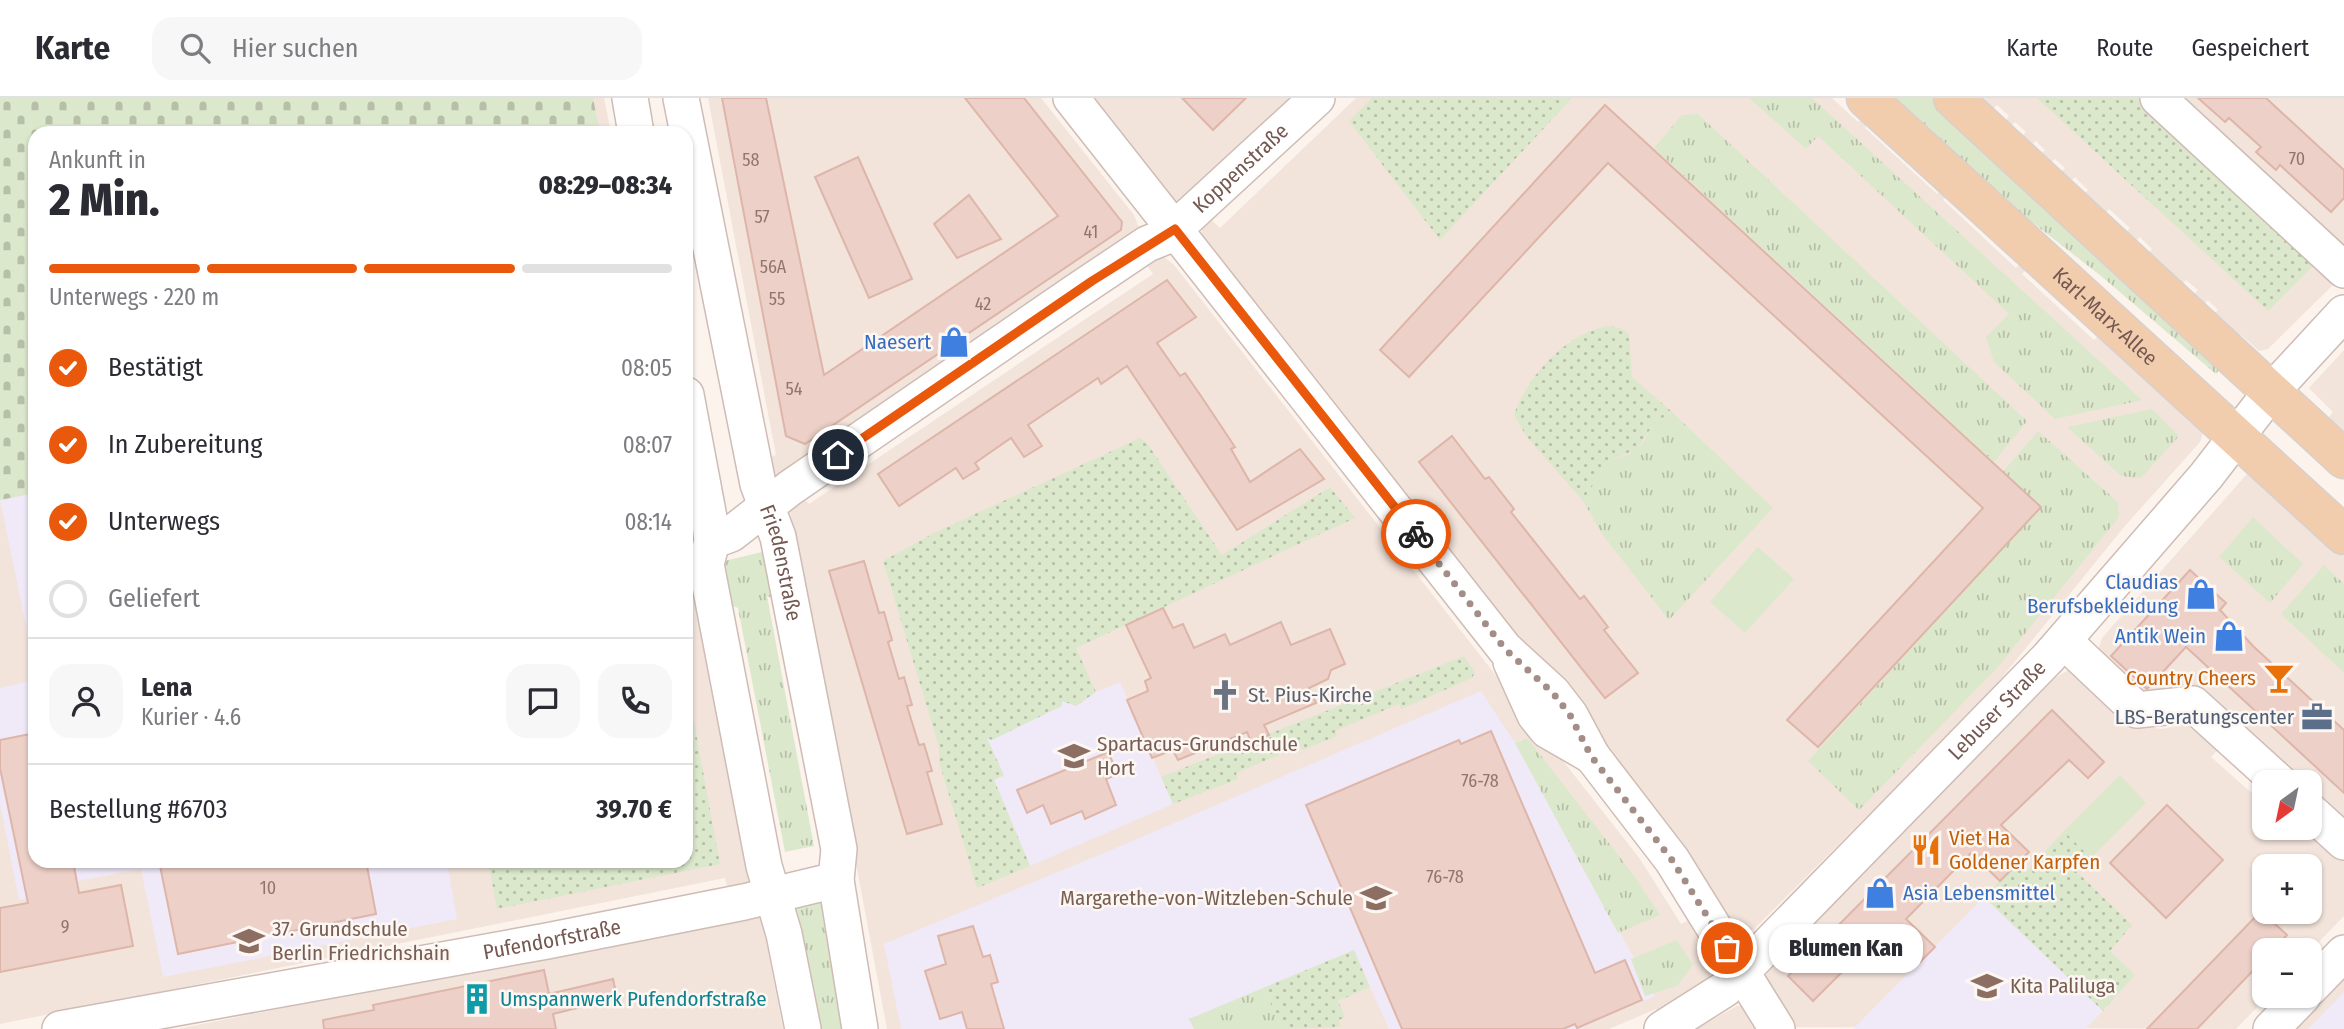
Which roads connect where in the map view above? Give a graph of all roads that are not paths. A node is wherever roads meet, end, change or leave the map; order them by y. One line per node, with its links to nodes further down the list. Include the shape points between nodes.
1 (630, 98): 8 (street)
2 (681, 98): 9 (street, Friedenstraße)
3 (1071, 98): 11 (street)
4 (1317, 98): 11 (street, Koppenstraße)
5 (1866, 98): 16 (main road, Karl-Marx-Allee)
6 (1953, 98): 14 (main road)
7 (2158, 98): 12 (street)
8 (635, 126)
9 (687, 126)
10 (693, 157): 18 (street, Friedenstraße)
11 (1175, 229): 18 (street, Koppenstraße, via 1063,300); 28 (street, via 1505,649 1570,715 1591,756 1672,860)
12 (2344, 270)
13 (2344, 313): 14 (street, Lebuser Straße)
14 (2271, 392): 16 (street, Lebuser Straße); 17 (main road)
15 (693, 434): 20 (street)
16 (2237, 436): 19 (main road, Karl-Marx-Allee); 21 (street, Lebuser Straße)
17 (2344, 459)
18 (764, 507): 20 (street, Koppenstraße, via 731,534); 25 (street, Friedenstraße, via 778,537 837,835)
19 (2344, 536)
20 (712, 541): 26 (street, via 706,564)
21 (2064, 641): 22 (street, via 2137,710 2193,704); 28 (street, Lebuser Straße)
22 (2266, 770)
23 (2322, 822): 24 (street)
24 (2344, 842)
25 (836, 880): 26 (street, Pufendorfstraße); 33 (street, Friedenstraße)
26 (772, 893): 31 (street, Pufendorfstraße, via 547,941); 32 (street)
27 (2344, 953): 29 (street)
28 (1742, 972): 34 (street, Lebuser Straße, via 1714,999); 35 (street)
29 (2322, 976)
30 (2291, 1008): 36 (street)
31 (60, 1029)
32 (803, 1029)
33 (860, 1029)
34 (1662, 1029)
35 (1777, 1029)
36 (2271, 1029)

